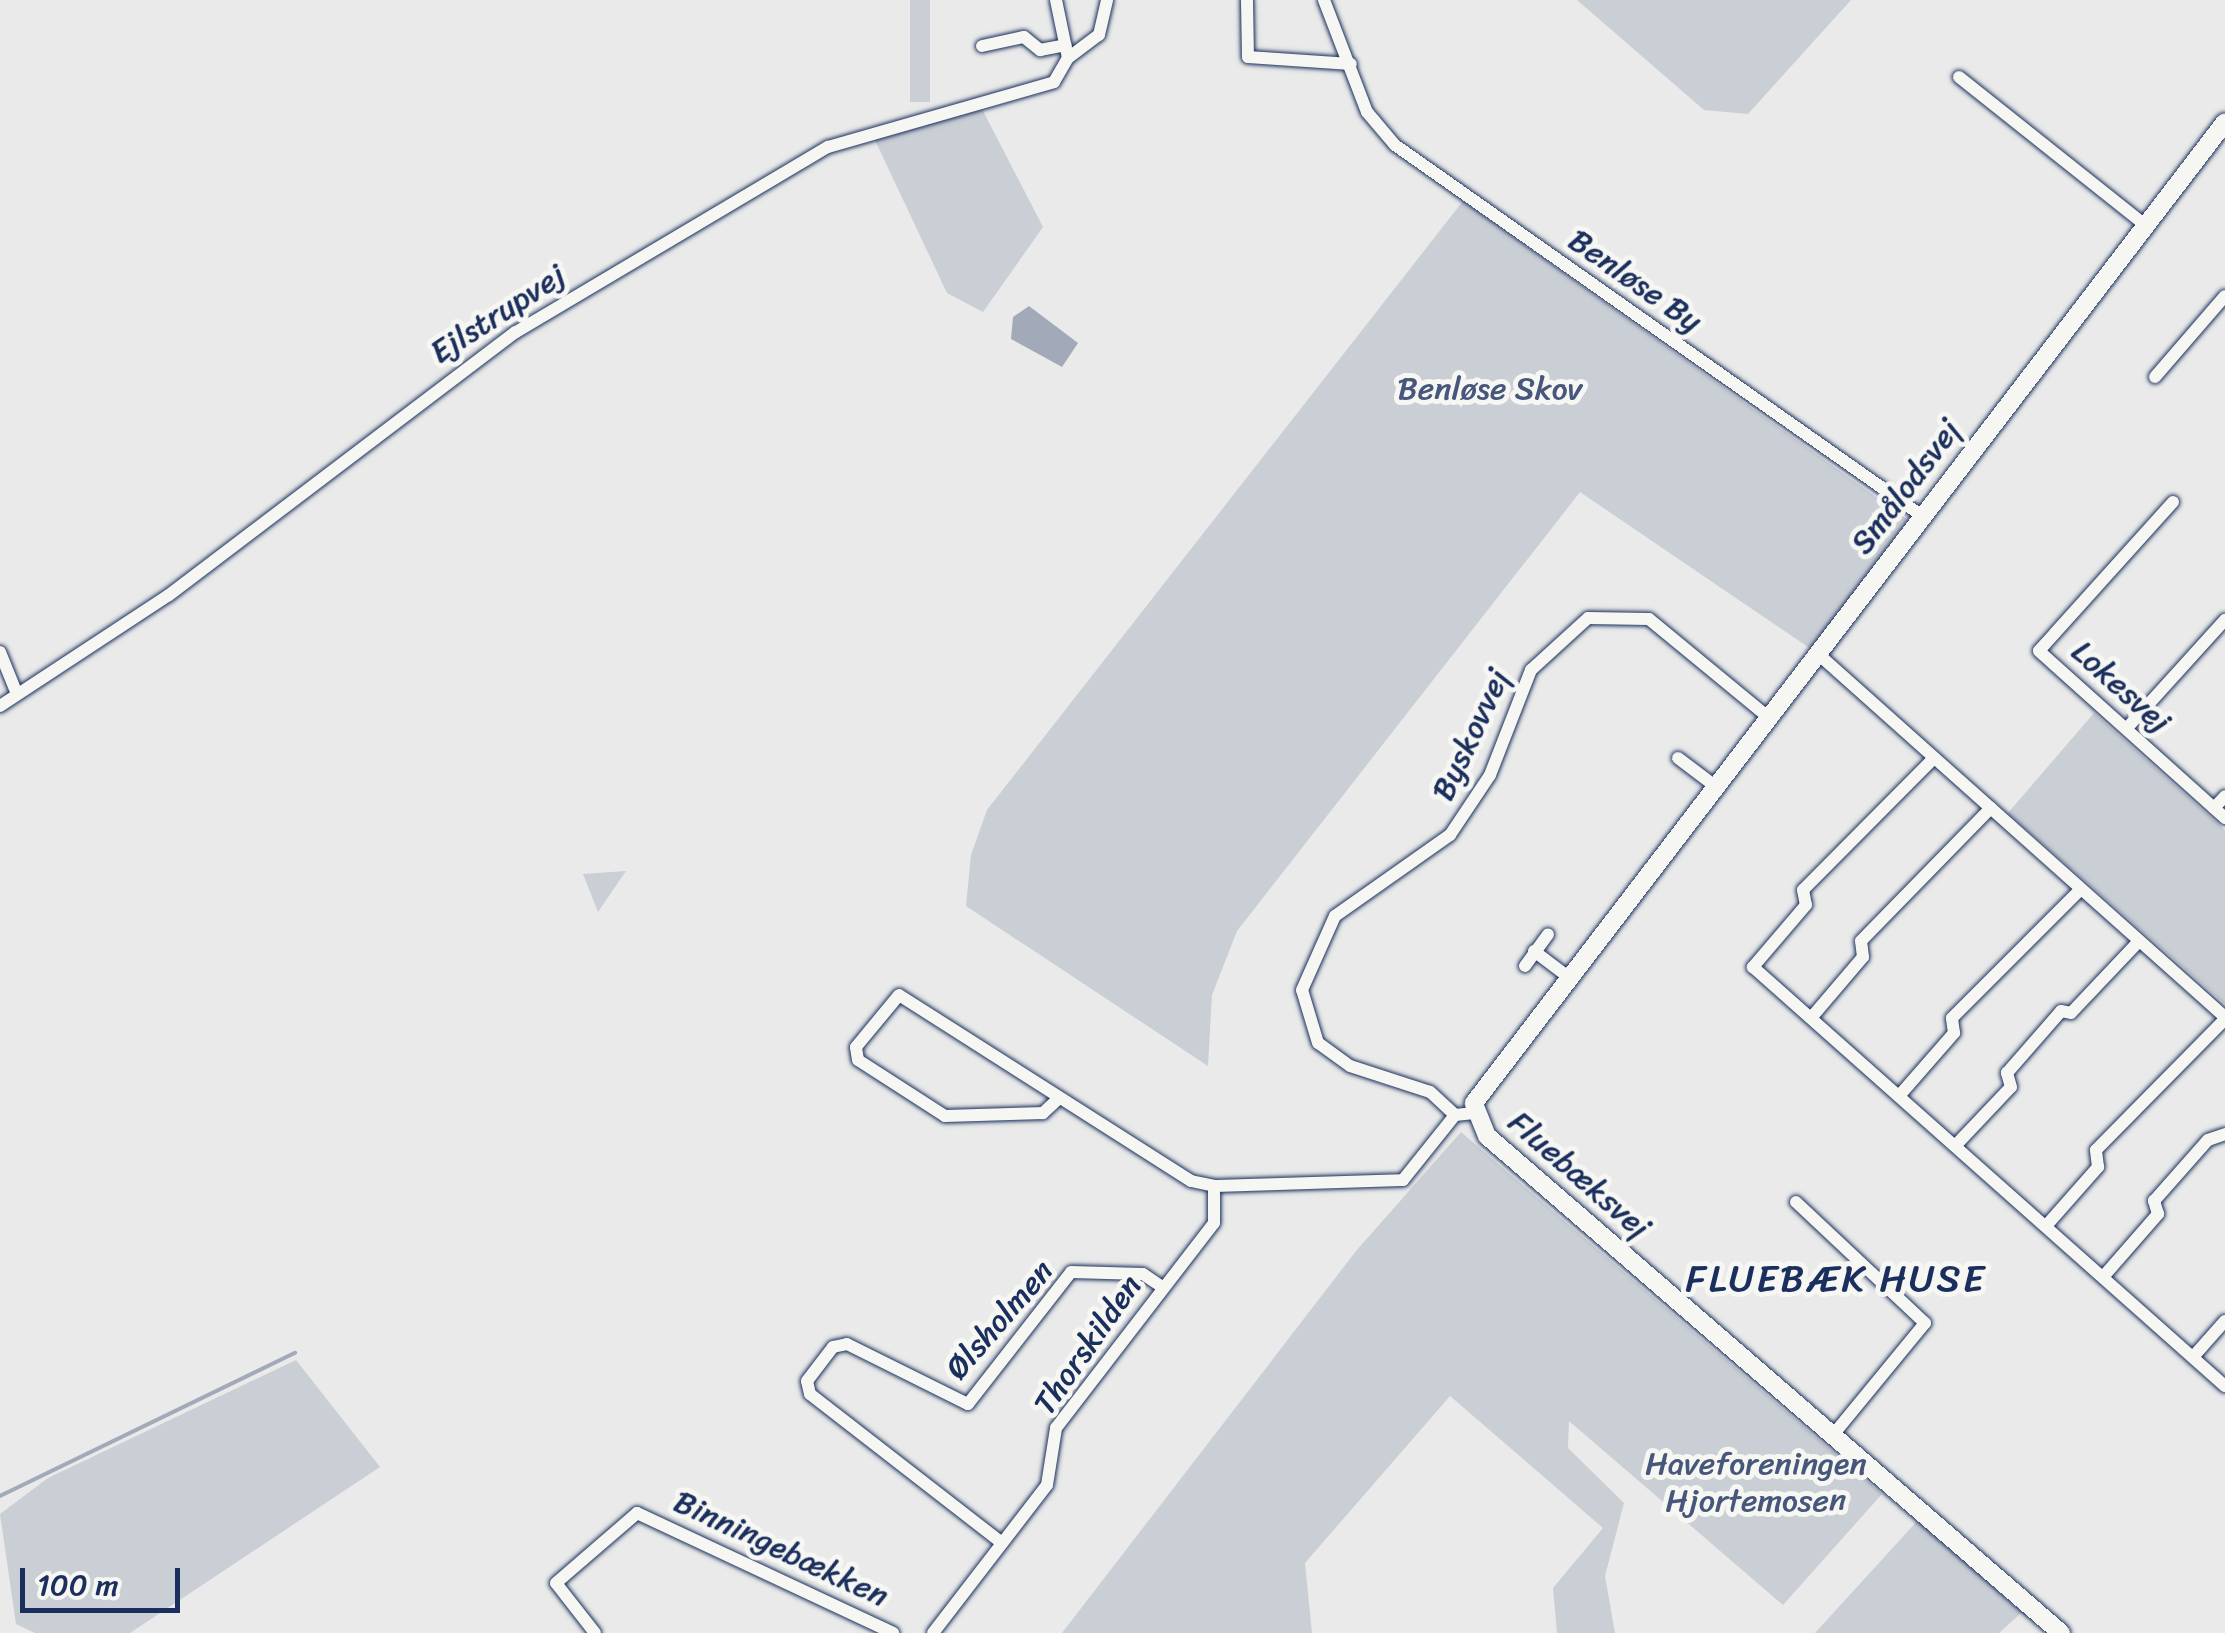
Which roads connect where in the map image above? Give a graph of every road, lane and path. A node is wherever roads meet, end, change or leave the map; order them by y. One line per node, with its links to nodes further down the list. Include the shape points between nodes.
1 (1056, 0): 6 (street)
2 (1108, 0): 6 (street, via 1099,34)
3 (1247, 0): 7 (street, via 1248,57)
4 (1324, 0): 7 (street, Benløse By)
5 (982, 46): 6 (street, via 1024,37 1040,50)
6 (1067, 52): 18 (street, Ejlstrupvej, via 1054,82 828,147 516,332 169,594)
7 (1351, 64): 14 (street, Benløse By, via 1367,112 1395,145)
8 (1959, 77): 10 (street)
9 (2225, 122): 10 (street, Smålodsvej)
10 (2145, 225): 14 (street, Smålodsvej)
11 (2225, 296): 12 (street)
12 (2155, 377)
13 (2173, 502): 21 (street, Lokesvej, via 2039,651)
14 (1922, 516): 17 (street, Smålodsvej)
15 (2225, 620): 21 (street)
16 (0, 652): 18 (street)
17 (1817, 653): 20 (street, Smålodsvej); 23 (street)
18 (17, 694): 19 (street, Ejlstrupvej)
19 (0, 706)
20 (1768, 718): 24 (street, Smålodsvej); 38 (street, Byskovvej, via 1649,619 1588,618 1531,670 1490,775 1450,835 1334,916 1306,968 1308,1028 1331,1057 1409,1081)
21 (2127, 728): 27 (street, Lokesvej)
22 (1678, 758): 24 (street)
23 (1934, 758): 26 (street); 34 (street, via 1803,890 1806,905 1753,966)
24 (1714, 786): 33 (street, Smålodsvej)
25 (2225, 796): 27 (street)
26 (1991, 808): 28 (street); 34 (street, via 1861,942 1864,957)
27 (2220, 813)
28 (2082, 889): 30 (street); 36 (street, via 1951,1019 1954,1034)
29 (1548, 934): 31 (street)
30 (2139, 941): 35 (street); 40 (street, via 2071,1013 2061,1011 2007,1073 2011,1087)
31 (1534, 952): 32 (street); 33 (street)
32 (1525, 966)
33 (1567, 976): 38 (street, Smålodsvej)
34 (1811, 1018): 36 (street)
35 (2225, 1018): 43 (street, via 2096,1150 2098,1167)
36 (1900, 1096): 40 (street)
37 (1058, 1099): 37 (street, via 899,996 856,1047 858,1060 946,1116 1042,1113); 41 (street)
38 (1465, 1114): 41 (street, via 1403,1180); 49 (street, Fluebæksvej)
39 (2225, 1134): 44 (street, via 2154,1201 2158,1214)
40 (1955, 1146): 43 (street)
41 (1214, 1186): 45 (street, Thorskilden, via 1214,1223)
42 (1796, 1202): 49 (street, via 1924,1323)
43 (2046, 1226): 44 (street)
44 (2102, 1277): 47 (street)
45 (1162, 1287): 50 (street, Thorskilden, via 1056,1428 1047,1484); 50 (street, Ølsholmen, via 1144,1274 1071,1272 968,1404 848,1344 833,1347 807,1381 810,1394)
46 (2225, 1320): 47 (street)
47 (2193, 1357): 48 (street)
48 (2225, 1386)
49 (1833, 1435): 54 (street, Fluebæksvej)
50 (1002, 1543): 53 (street, Thorskilden)
51 (595, 1633): 52 (street, Binningebækken, via 556,1584 637,1513)
52 (893, 1633)
53 (933, 1633)
54 (2061, 1633)

